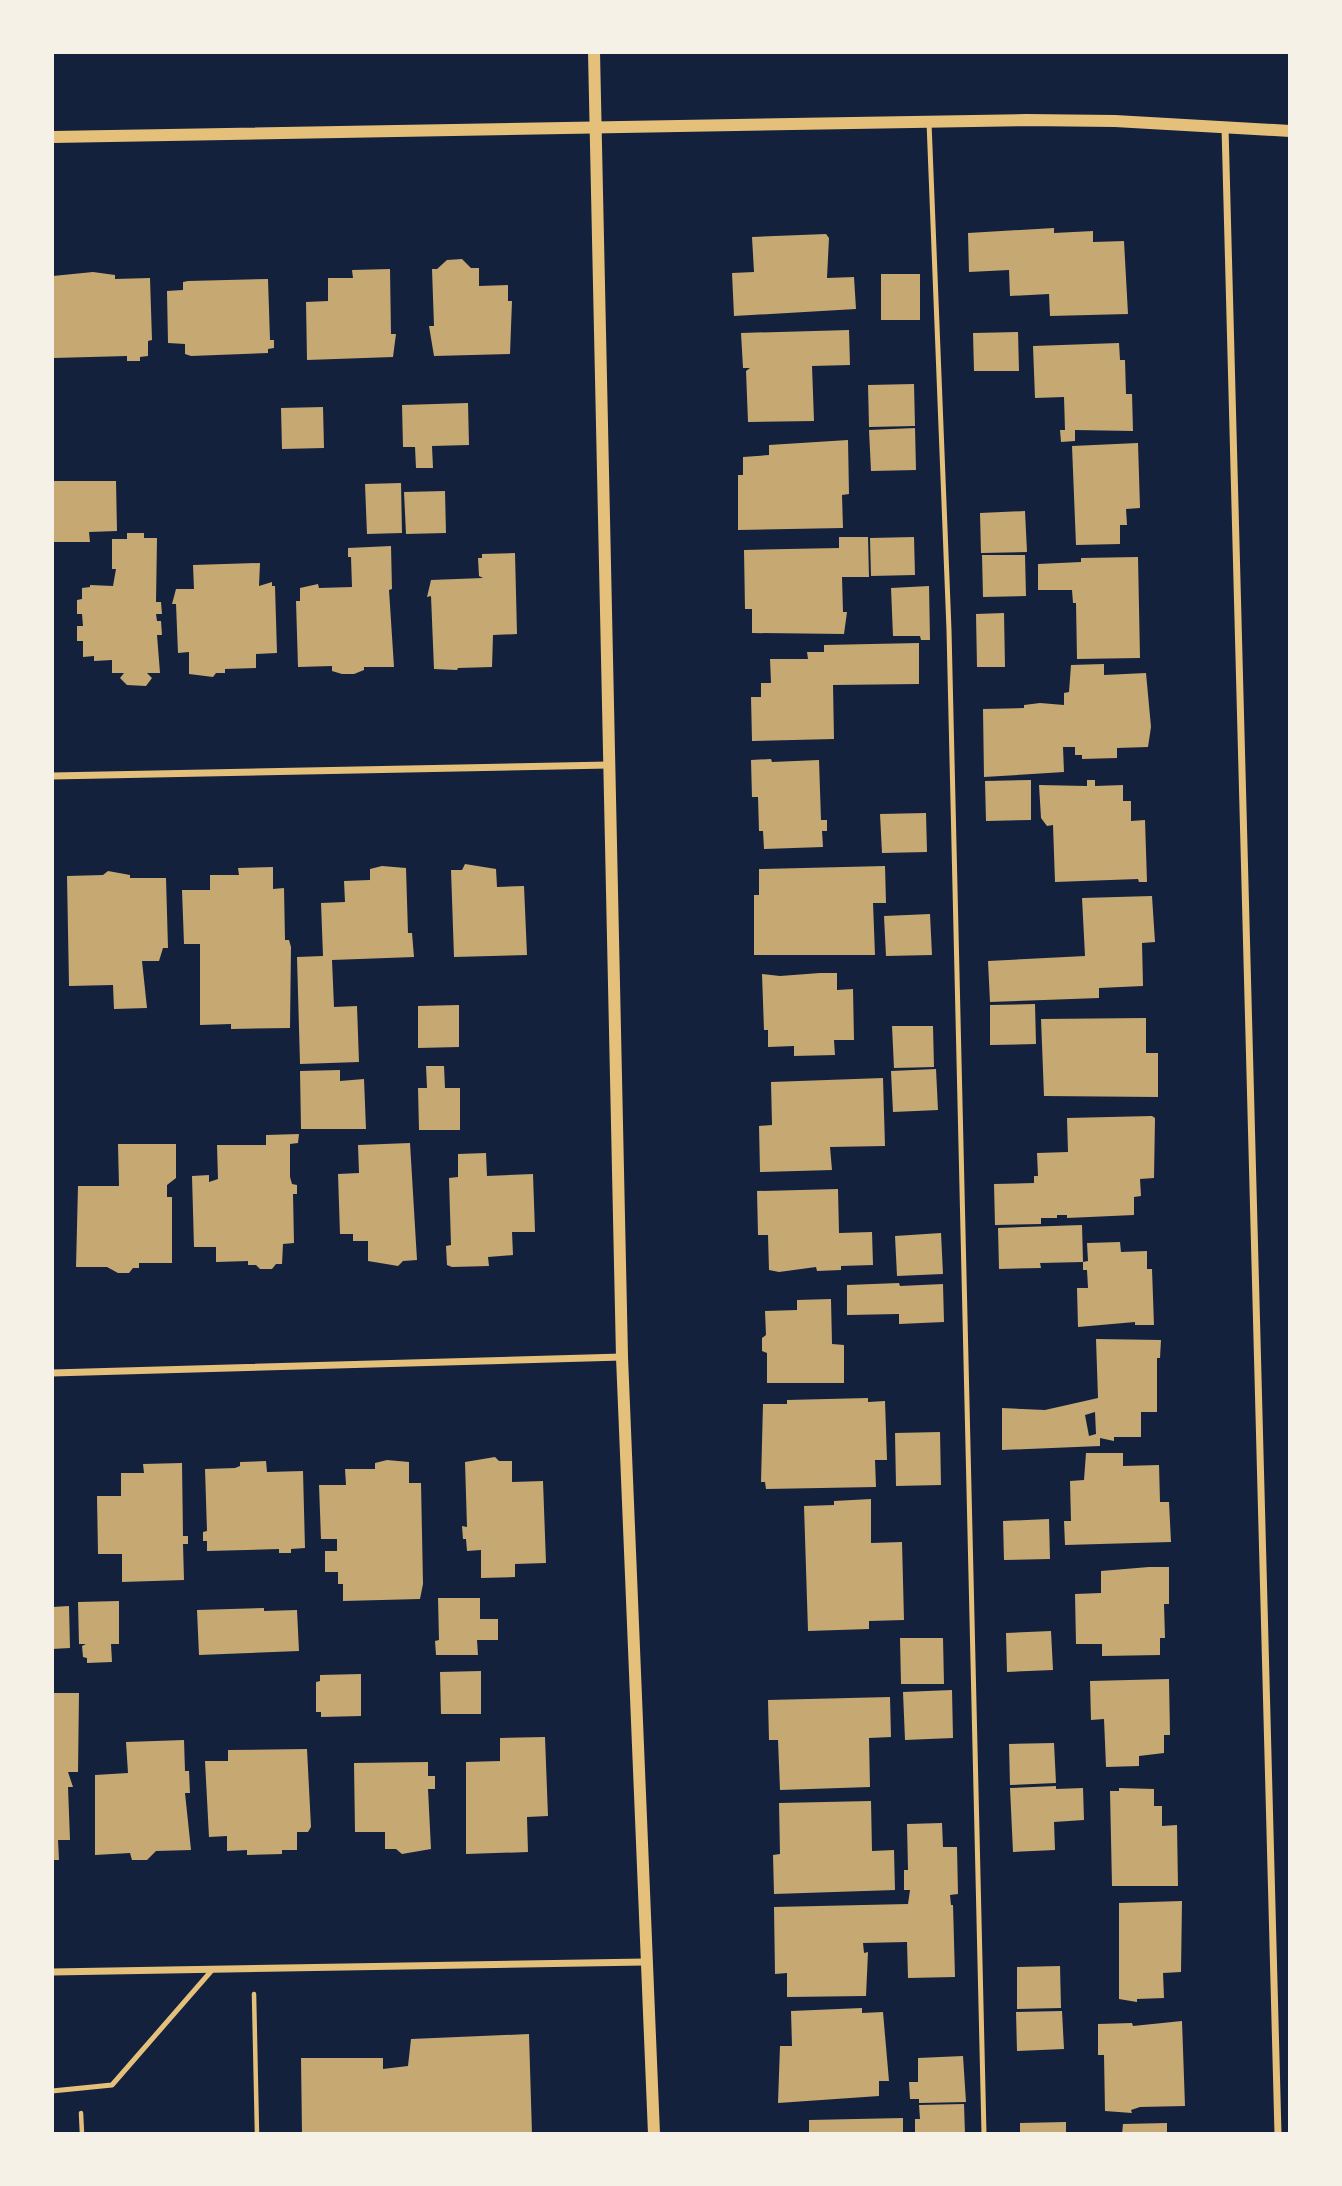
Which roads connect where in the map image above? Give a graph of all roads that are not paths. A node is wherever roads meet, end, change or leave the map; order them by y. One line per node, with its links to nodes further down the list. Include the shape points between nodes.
1 (594, 52): 4 (street)
2 (929, 122): 3 (street, via 1115,121); 4 (street); 16 (lane, via 949,630)
3 (1225, 127): 5 (street); 17 (street)
4 (596, 128): 6 (street); 7 (street)
5 (1290, 131)
6 (52, 136)
7 (608, 765): 8 (street); 9 (street)
8 (52, 776)
9 (622, 1357): 10 (street); 11 (street)
10 (52, 1373)
11 (645, 1962): 12 (street); 15 (street)
12 (213, 1969): 13 (street); 14 (lane, via 113,2085)
13 (52, 1972)
14 (52, 2091)
15 (654, 2133)
16 (984, 2133)
17 (1278, 2133)

